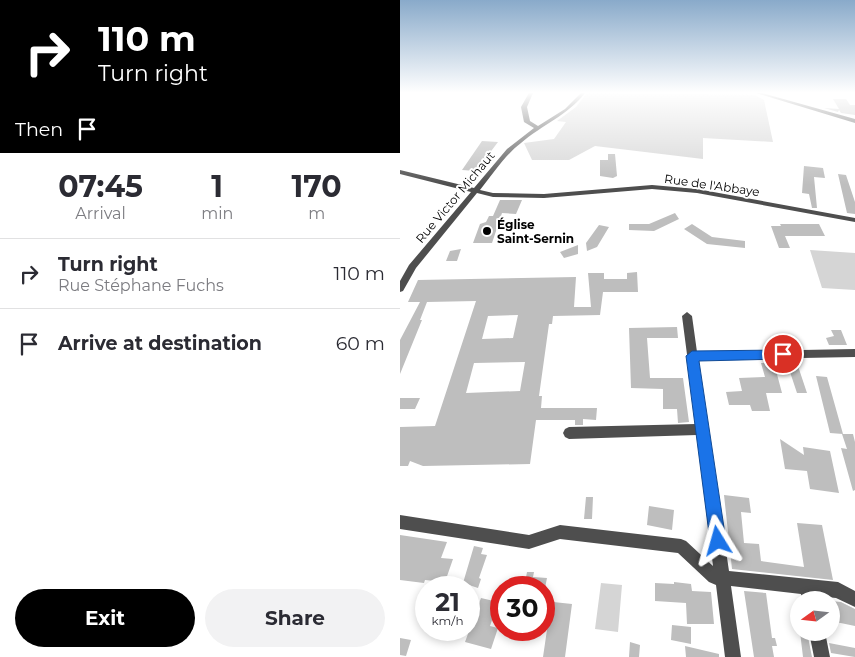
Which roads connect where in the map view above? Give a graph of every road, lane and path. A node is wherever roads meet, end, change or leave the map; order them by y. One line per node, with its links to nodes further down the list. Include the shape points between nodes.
1 (530, 124): 3 (street)
2 (545, 124): 3 (street, Rue Victor Michaut)
3 (538, 128): 5 (street, Rue Victor Michaut, via 513,145)
4 (400, 172): 5 (street, Rue de l'Abbaye)
5 (475, 191): 6 (street, Rue de l'Abbaye, via 523,197 652,187); 7 (street, Rue Victor Michaut, via 412,266)
6 (855, 220)
7 (400, 289)
8 (687, 316): 10 (street)
9 (855, 353): 10 (street)
10 (692, 356): 11 (street)
11 (703, 429): 12 (street); 14 (street)
12 (569, 433)
13 (400, 522): 14 (street, via 530,542 560,532 681,546 714,577)
14 (723, 578): 15 (street); 19 (street)
15 (798, 591)
16 (840, 591): 17 (street)
17 (855, 599)
18 (819, 641): 20 (street)
19 (733, 657)
20 (822, 657)

